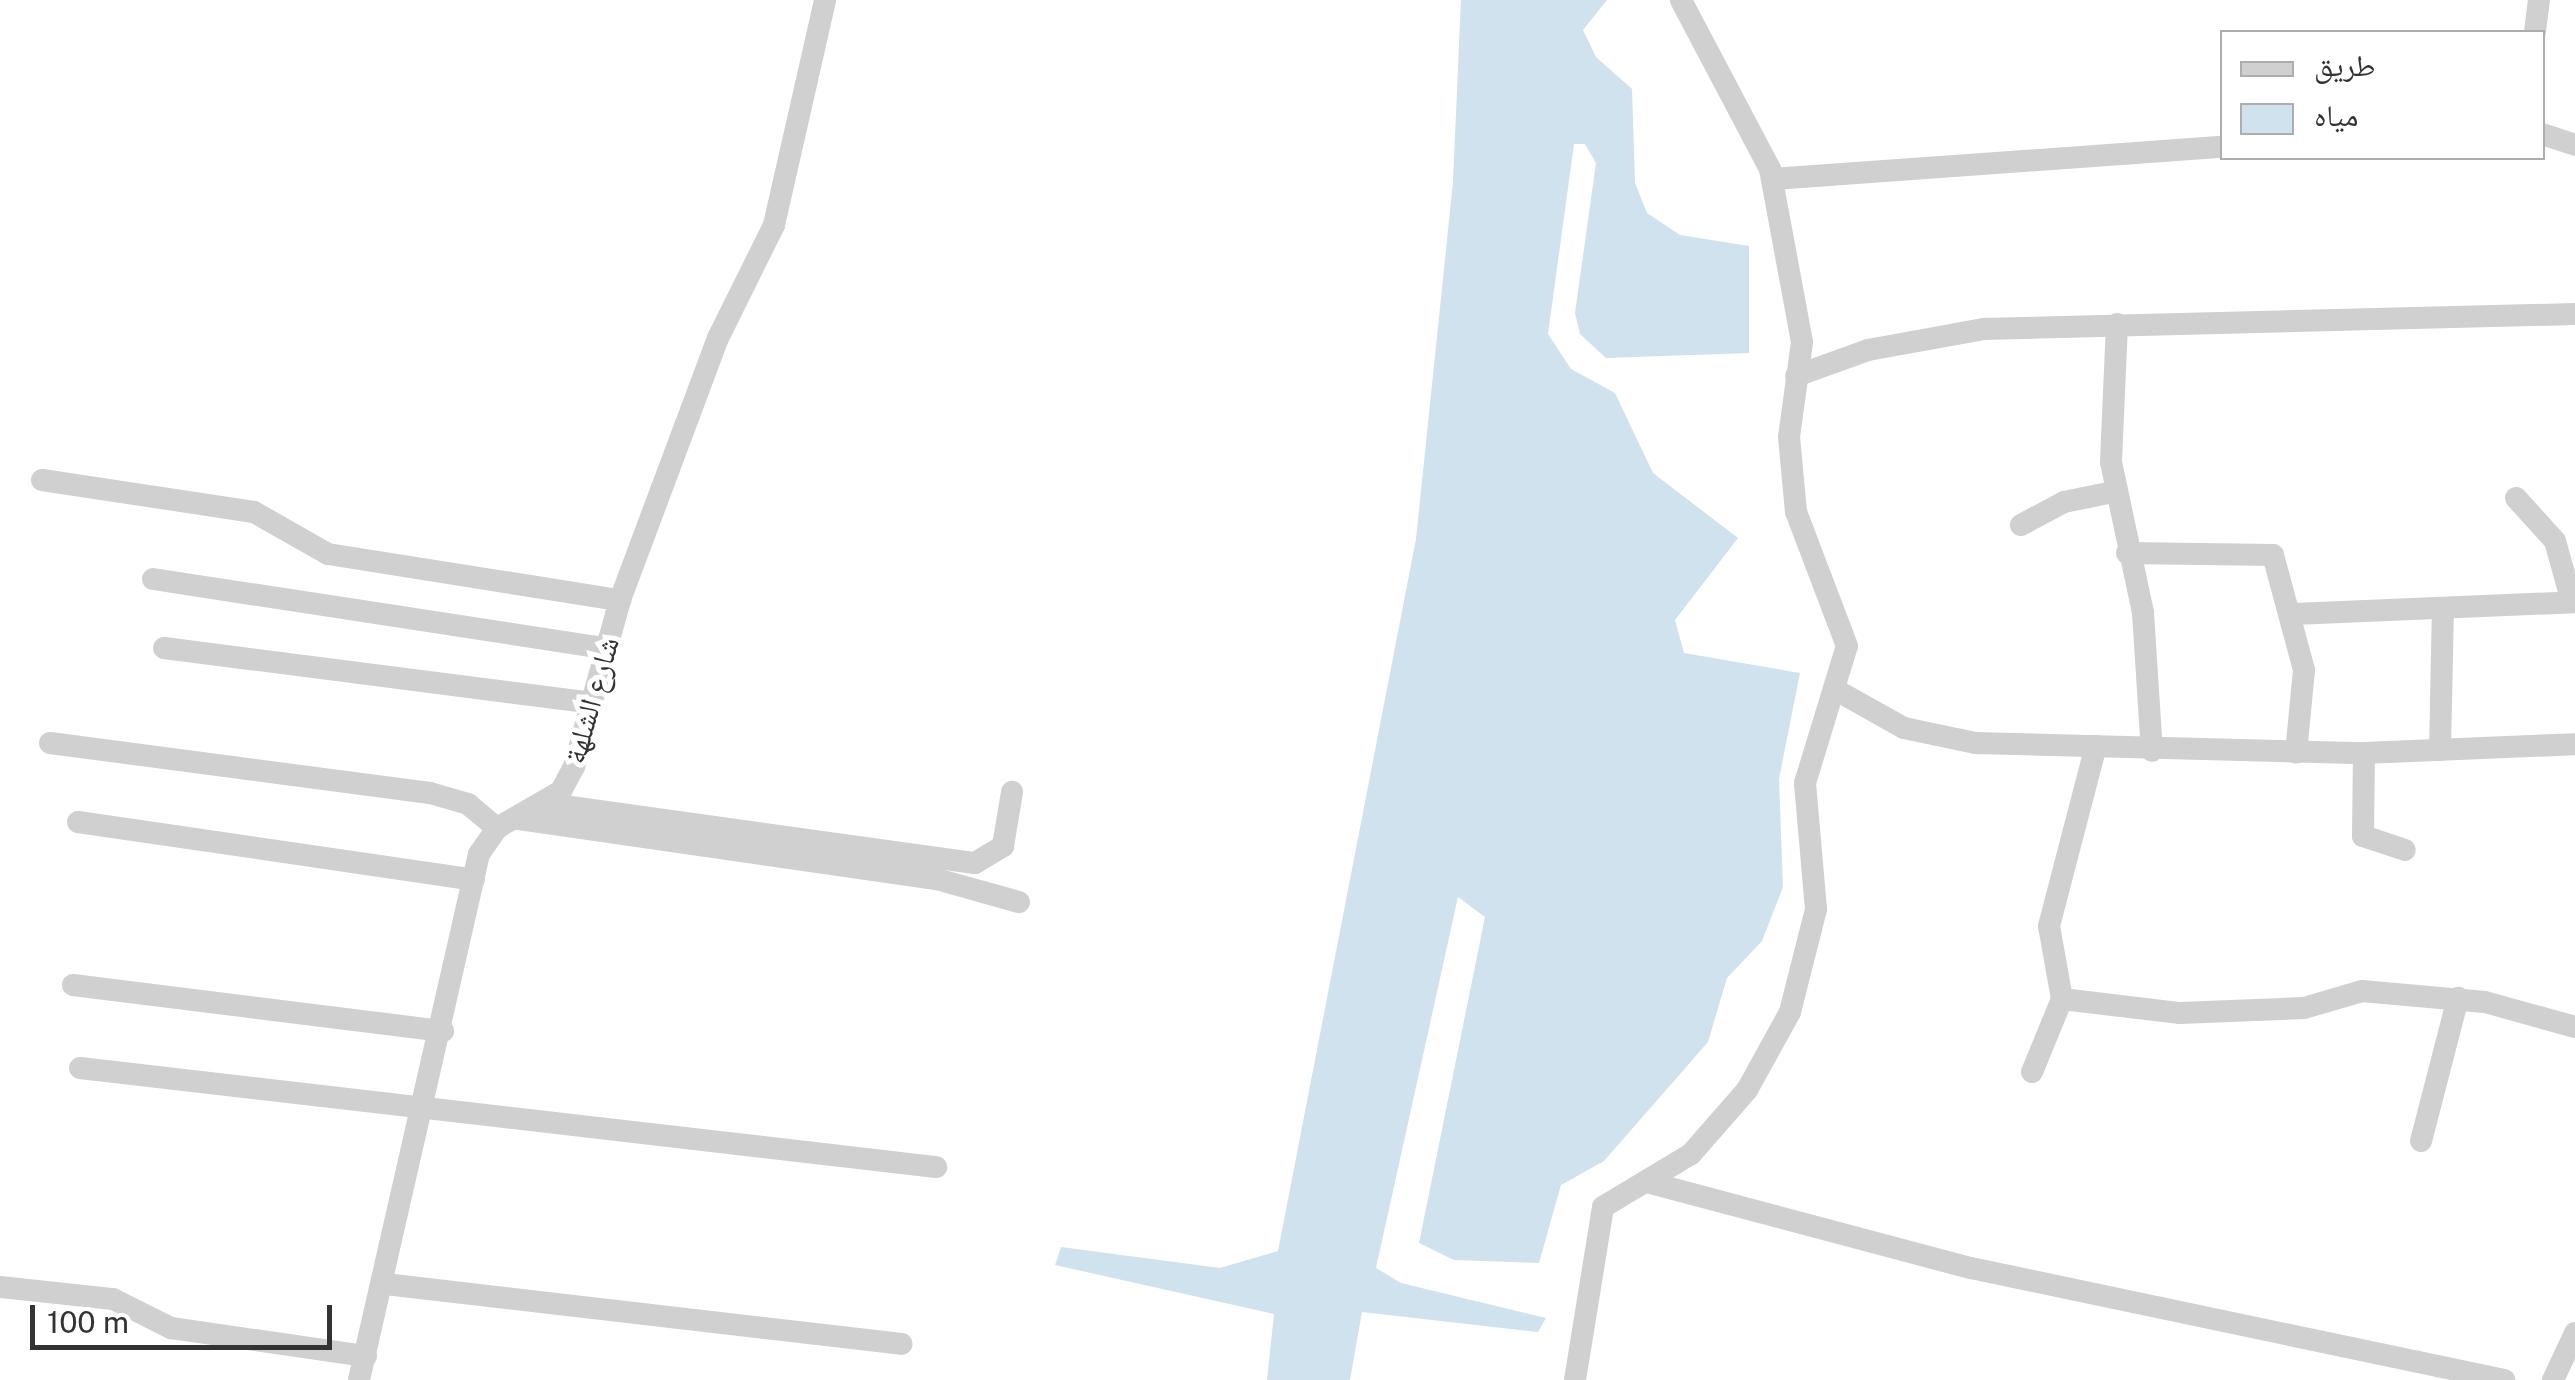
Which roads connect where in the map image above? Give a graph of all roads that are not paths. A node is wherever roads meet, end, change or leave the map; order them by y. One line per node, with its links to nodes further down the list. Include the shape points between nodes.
1 (825, 0): 18 (street, شارع الشلهة, via 774,225 718,338)
2 (1681, 0): 8 (street)
3 (2539, 0): 4 (street)
4 (2535, 30)
5 (2545, 135): 6 (street)
6 (2575, 145)
7 (2220, 147): 8 (street)
8 (1773, 179): 11 (street, via 1798,306)
9 (2575, 314): 10 (street)
10 (2118, 324): 11 (street, via 1983,329 1868,350); 13 (street)
11 (1796, 376): 24 (street, via 1789,436 1796,512 1847,646)
12 (42, 480): 18 (street, via 259,514 328,554)
13 (2113, 492): 15 (street, via 2064,502); 16 (street)
14 (2516, 498): 19 (street, via 2554,541)
15 (2021, 525)
16 (2127, 553): 21 (street, via 2257,549 2282,566); 30 (street, via 2143,612)
17 (152, 579): 23 (street)
18 (620, 600): 23 (street, شارع الشلهة)
19 (2574, 602): 20 (street)
20 (2443, 609): 21 (street); 29 (street)
21 (2294, 614): 31 (street, via 2304,670)
22 (164, 648): 25 (street)
23 (606, 648): 25 (street, شارع الشلهة)
24 (1836, 690): 28 (street, via 1904,728 1957,740); 51 (street, via 1804,783 1816,910 1790,1012 1747,1090 1690,1154)
25 (592, 703): 34 (street, شارع الشلهة, via 574,766)
26 (50, 743): 37 (street, via 430,793 468,804)
27 (2575, 744): 29 (street)
28 (2096, 746): 30 (street); 42 (street, via 2048,926)
29 (2440, 750): 32 (street)
30 (2152, 751): 31 (street)
31 (2296, 752): 32 (street)
32 (2364, 753): 38 (street, via 2363,836)
33 (1012, 792): 34 (street, via 1003,846 975,863)
34 (542, 803): 35 (street, شارع الشلهة)
35 (519, 818): 37 (street, شارع الشلهة); 40 (street, via 940,880)
36 (78, 822): 39 (street)
37 (497, 828): 39 (street)
38 (2405, 850)
39 (474, 880): 45 (street)
40 (1019, 902)
41 (74, 985): 45 (street)
42 (2062, 998): 43 (street, via 2180,1012 2304,1008 2362,990); 47 (street)
43 (2458, 998): 44 (street); 49 (street)
44 (2575, 1027)
45 (443, 1030): 48 (street)
46 (80, 1068): 48 (street)
47 (2032, 1072)
48 (429, 1104): 50 (street); 52 (street)
49 (2421, 1140)
50 (936, 1167)
51 (1648, 1182): 58 (street, via 1602,1207); 59 (street, via 1971,1268)
52 (386, 1284): 55 (street); 56 (street)
53 (0, 1286): 56 (street, via 113,1299 171,1328)
54 (2575, 1333): 60 (street)
55 (902, 1344)
56 (366, 1356): 57 (street)
57 (359, 1380)
58 (1575, 1380)
59 (2504, 1380)
60 (2553, 1380)

